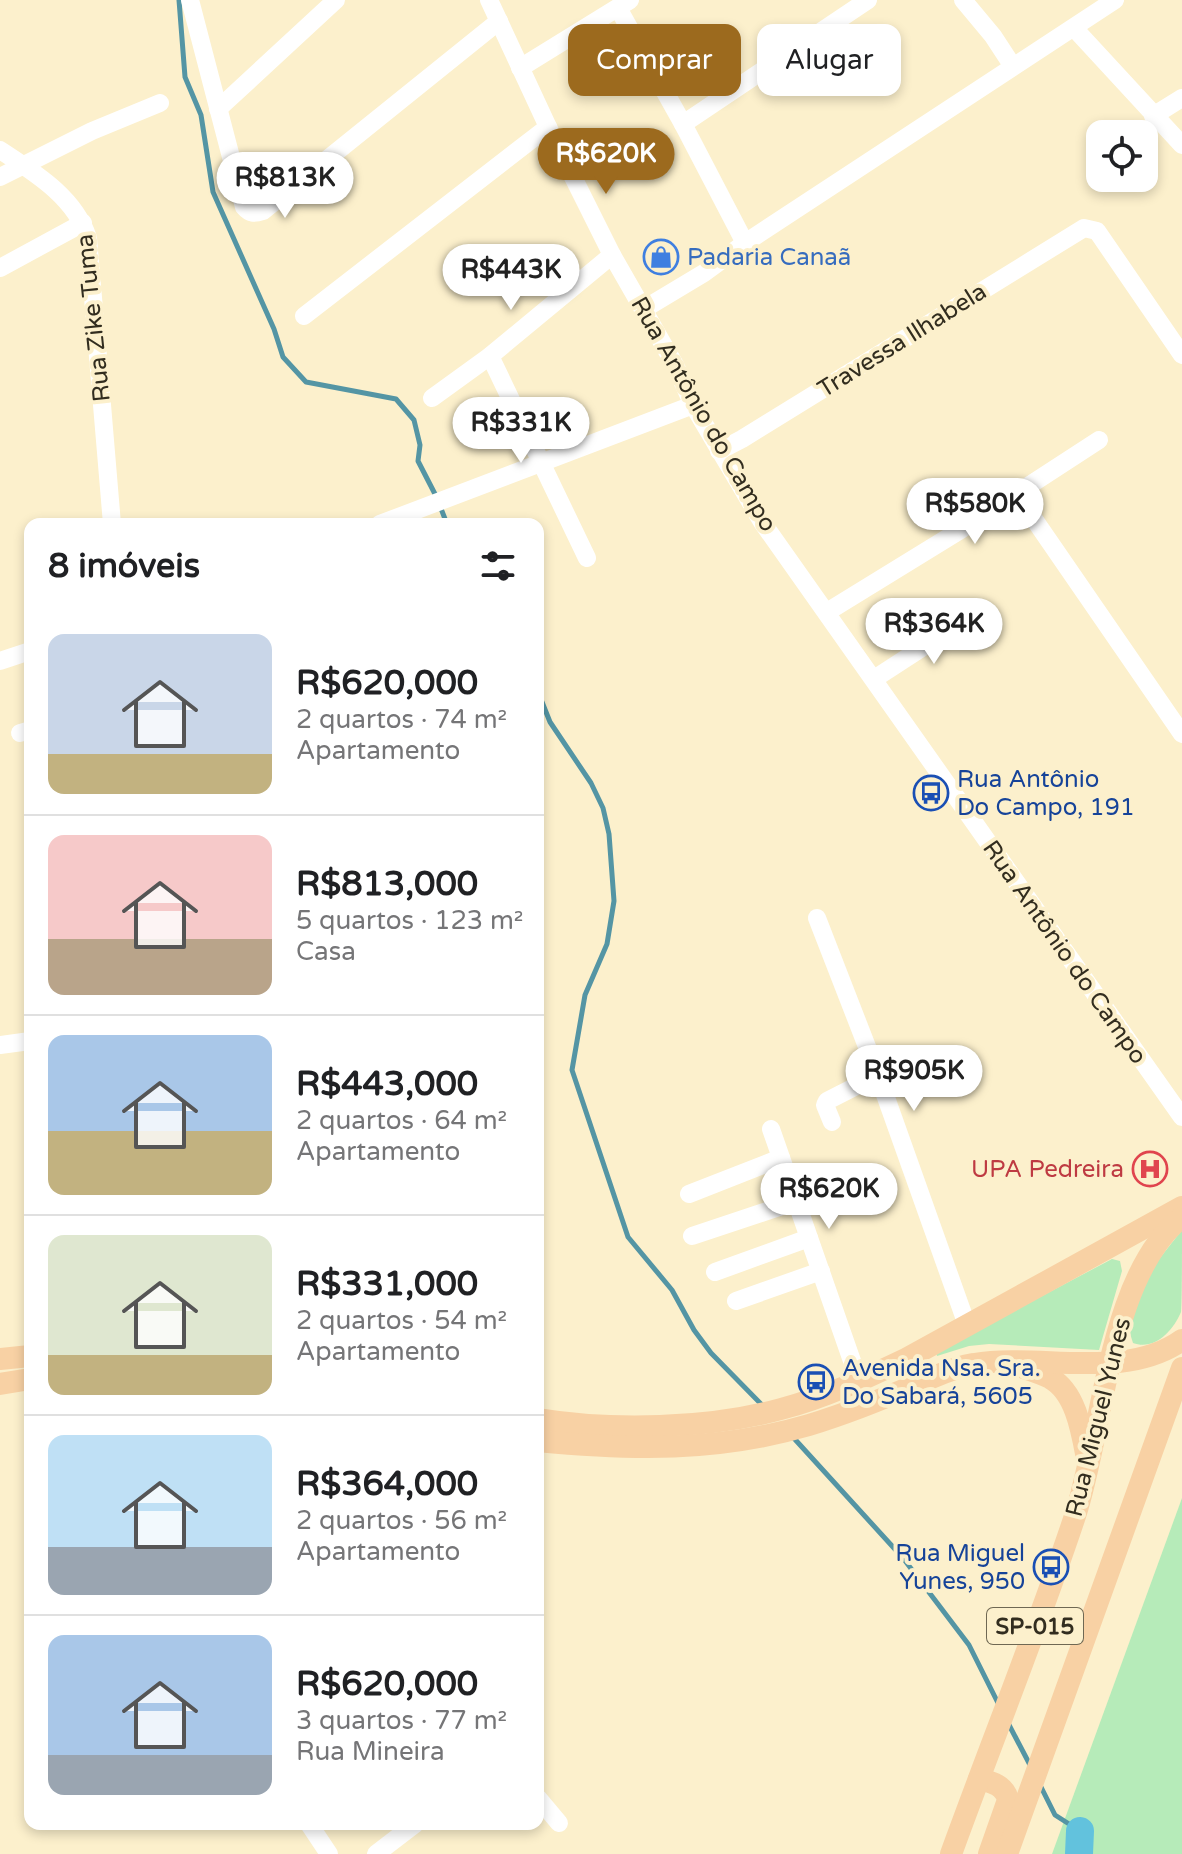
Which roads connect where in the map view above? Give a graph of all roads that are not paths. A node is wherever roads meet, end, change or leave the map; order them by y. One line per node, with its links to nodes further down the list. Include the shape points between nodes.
1 (190, 0): 14 (street)
2 (336, 0): 14 (street)
3 (489, 0): 8 (street, Rua Antônio do Campo)
4 (868, 0): 16 (street)
5 (963, 0): 10 (street)
6 (1115, 0): 9 (street)
7 (624, 4): 11 (street); 16 (street)
8 (499, 21): 11 (street, Rua Antônio do Campo); 14 (street, via 255,214 244,207)
9 (1074, 28): 10 (street); 15 (street)
10 (1012, 65): 23 (street)
11 (520, 68): 17 (street, Rua Antônio do Campo)
12 (1182, 98): 15 (street)
13 (160, 103): 20 (street)
14 (218, 109)
15 (1153, 116): 18 (street)
16 (683, 124): 23 (street)
17 (548, 127): 24 (street, Rua Antônio do Campo); 27 (street)
18 (1182, 145)
19 (0, 150): 20 (street, Rua Zike Tuma)
20 (23, 165): 21 (street); 22 (street, Rua Zike Tuma, via 71,204)
21 (0, 177)
22 (83, 223): 25 (street); 36 (street, Rua Zike Tuma, via 91,257)
23 (745, 243): 26 (street)
24 (612, 255): 26 (street, Rua Antônio do Campo); 29 (street)
25 (0, 268)
26 (644, 309): 31 (street, Rua Antônio do Campo)
27 (304, 316)
28 (1182, 355): 33 (street, Travessa Ilhabela, via 1097,231 1084,228)
29 (490, 356): 30 (street); 34 (street)
30 (432, 398)
31 (693, 405): 33 (street, Rua Antônio do Campo); 34 (street)
32 (1099, 440): 35 (street)
33 (719, 451): 39 (street, Rua Antônio do Campo)
34 (543, 464): 37 (street); 38 (street)
35 (1016, 493): 39 (street); 44 (street)
36 (112, 518)
37 (396, 518)
38 (587, 558)
39 (827, 612): 43 (street, Rua Antônio do Campo)
40 (954, 627): 43 (street)
41 (24, 653): 42 (street)
42 (0, 661)
43 (874, 679): 49 (street, Rua Antônio do Campo)
44 (1182, 734)
45 (817, 918): 48 (street)
46 (24, 1042): 47 (street)
47 (0, 1045)
48 (878, 1075): 50 (street, via 827,1101); 62 (street)
49 (1182, 1117)
50 (832, 1122)
51 (771, 1129): 52 (street)
52 (781, 1158): 53 (street); 54 (street)
53 (689, 1194)
54 (797, 1201): 57 (street); 58 (street)
55 (1182, 1207): 62 (main road)
56 (1182, 1217): 67 (main road, Rua Miguel Yunes / SP-015, via 1141,1267)
57 (692, 1236)
58 (809, 1238): 59 (street); 60 (street)
59 (821, 1271): 61 (street); 70 (street)
60 (715, 1272)
61 (736, 1301)
62 (967, 1325): 70 (main road)
63 (1182, 1340): 67 (main road, via 1154,1355)
64 (24, 1357): 65 (main road)
65 (0, 1359)
66 (1007, 1361): 67 (main road); 73 (main road, via 952,1368 809,1425 752,1438 651,1449); 74 (main road, via 1051,1378 1064,1390)
67 (1112, 1362): 74 (main road, Rua Miguel Yunes / SP-015)
68 (1182, 1368): 84 (main road, SP-015)
69 (24, 1380): 71 (main road)
70 (859, 1381): 72 (main road, via 781,1409 721,1420 609,1425)
71 (0, 1384)
72 (544, 1420)
73 (544, 1441)
74 (1089, 1472): 75 (main road, Rua Miguel Yunes / SP-015)
75 (979, 1779): 82 (main road, Rua Miguel Yunes / SP-015); 83 (main road, via 998,1784 1008,1800)
76 (544, 1805): 77 (street)
77 (559, 1823)
78 (313, 1830): 80 (street)
79 (407, 1830): 81 (street)
80 (329, 1854)
81 (376, 1854)
82 (951, 1854)
83 (989, 1854)
84 (1007, 1854)

